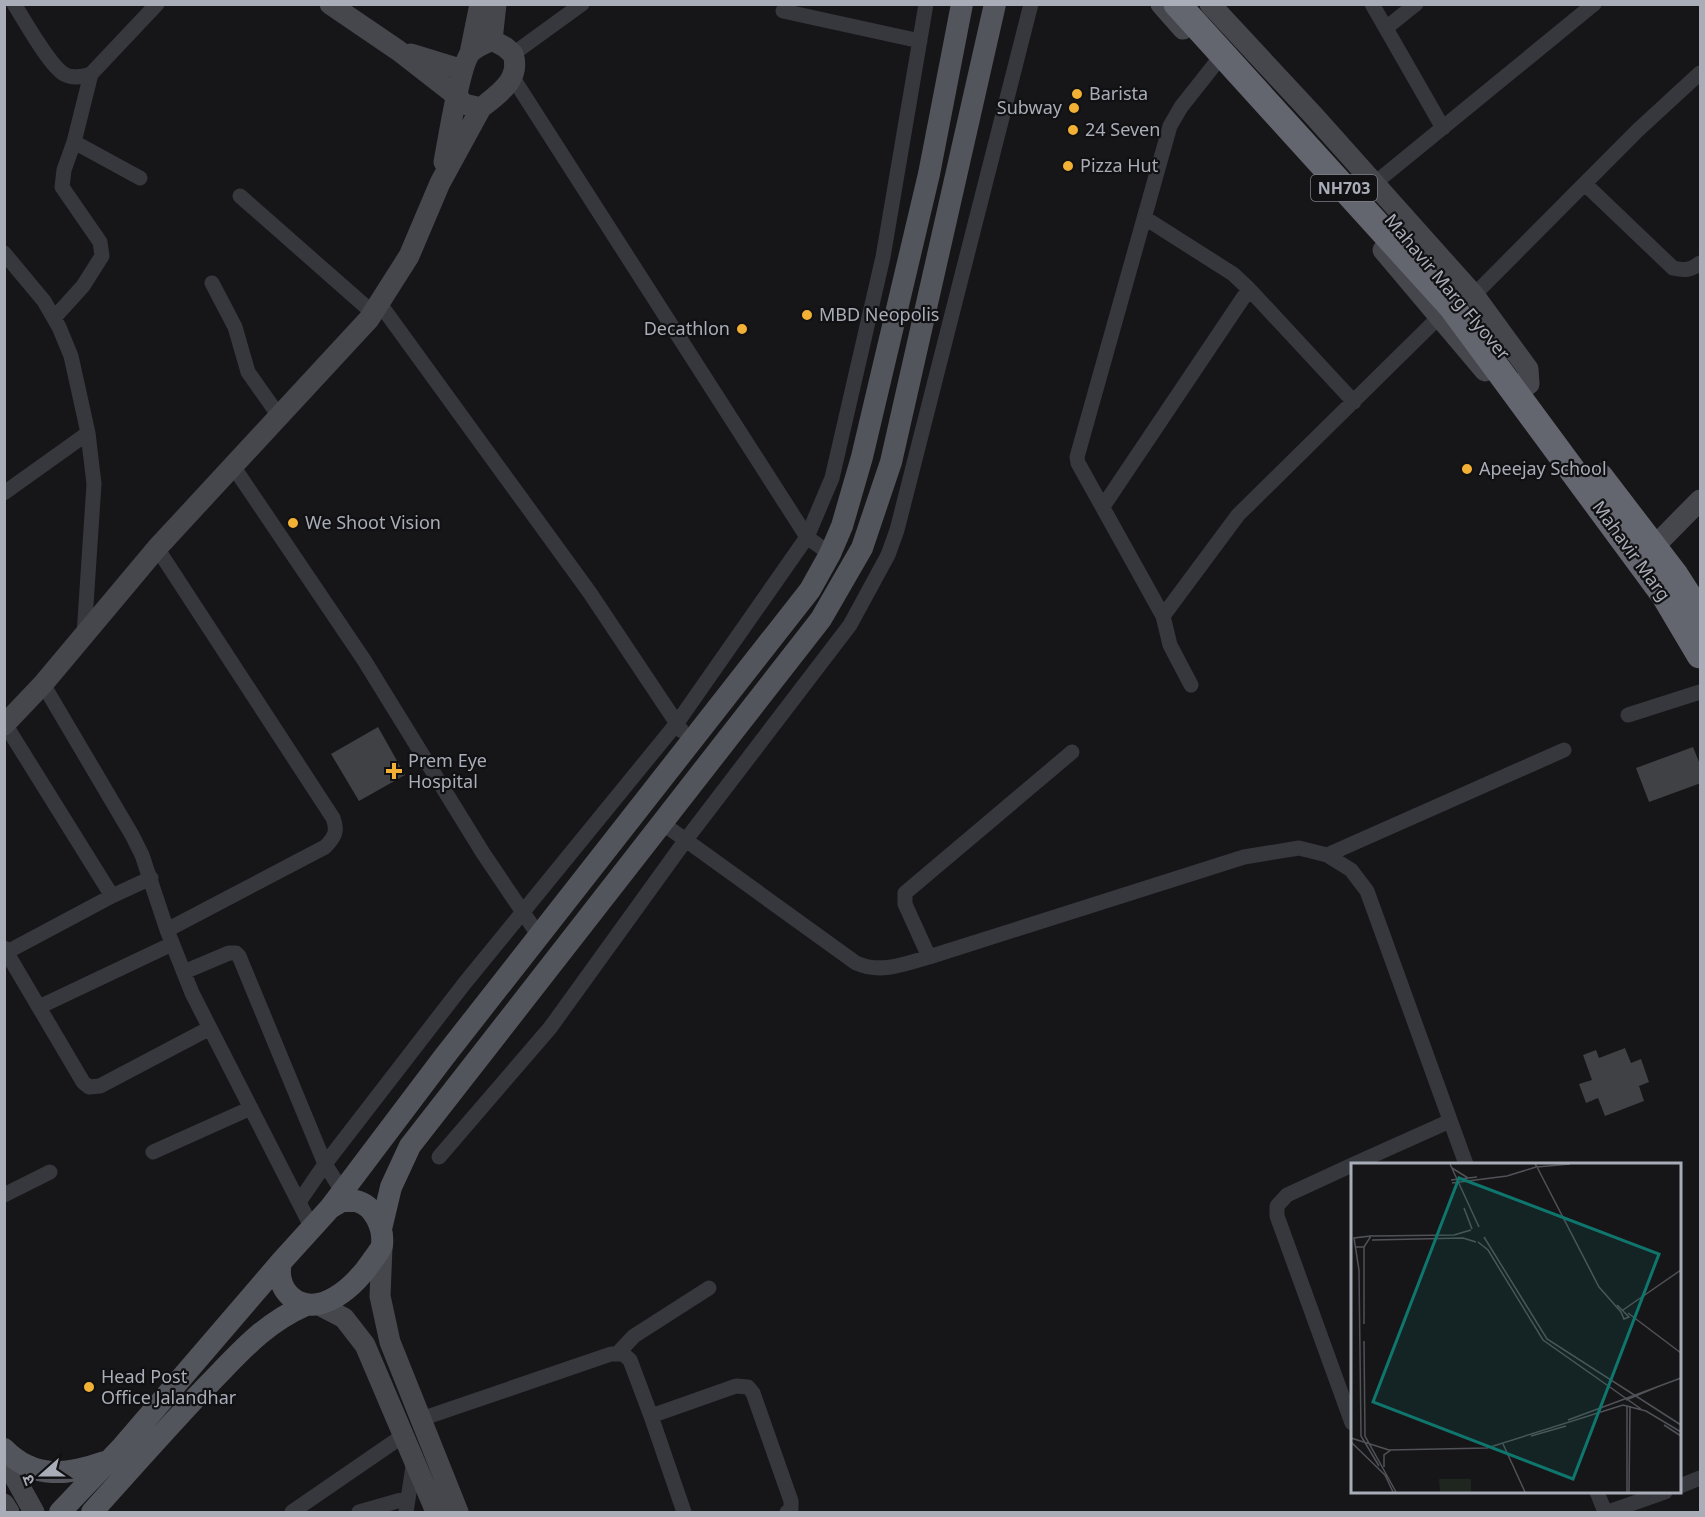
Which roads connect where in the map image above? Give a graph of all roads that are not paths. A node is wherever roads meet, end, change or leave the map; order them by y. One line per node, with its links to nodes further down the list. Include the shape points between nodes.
1 (14, 4): 28 (street, via 62,73 80,78)
2 (157, 4): 28 (street)
3 (330, 4): 23 (street)
4 (480, 4): 25 (street)
5 (496, 4): 21 (street)
6 (582, 4): 24 (street)
7 (926, 4): 22 (street)
8 (962, 4): 56 (main road, via 929,174)
9 (975, 4): 56 (main road, via 887,413 859,505 853,518)
10 (995, 4): 74 (main road, via 891,462 862,548 821,619)
11 (1031, 4): 75 (street, via 888,555 850,625)
12 (1161, 4): 26 (street)
13 (1178, 4): 48 (highway, Mahavir Marg Flyover / NH703)
14 (1195, 4): 48 (highway, Mahavir Marg Flyover / NH703, via 1412,242)
15 (1210, 4): 36 (street)
16 (1372, 4): 20 (street)
17 (1416, 4): 20 (street)
18 (1593, 4): 32 (street)
19 (783, 11): 22 (street)
20 (1386, 28): 32 (street)
21 (492, 40): 24 (street); 25 (street, via 479,46)
22 (920, 41): 57 (street, via 883,257 832,478)
23 (399, 51): 25 (street); 30 (street)
24 (513, 54): 29 (street)
25 (466, 62): 30 (street)
26 (1215, 64): 39 (street, via 1180,107 1170,126); 46 (street, via 1382,248)
27 (1701, 73): 37 (street)
28 (91, 74): 33 (street)
29 (513, 78): 31 (street); 57 (street)
30 (458, 97): 31 (street, via 464,104); 35 (street)
31 (482, 108): 35 (street)
32 (1443, 128): 36 (street)
33 (74, 142): 34 (street); 47 (street, via 62,187 100,242 102,255)
34 (140, 178)
35 (440, 183): 45 (street, via 409,256)
36 (1374, 183): 44 (street)
37 (1585, 184): 41 (street, via 1673,268 1684,271); 44 (street)
38 (240, 196): 45 (street)
39 (1145, 218): 43 (street, via 1233,274); 55 (street, via 1077,452 1078,463)
40 (4, 253): 47 (street)
41 (1701, 263)
42 (212, 283): 50 (street, via 235,327 248,372)
43 (1249, 289): 49 (street); 55 (street)
44 (1474, 294): 48 (street, via 1528,369)
45 (377, 308): 50 (street); 69 (street, via 590,593)
46 (1439, 317): 48 (street, via 1499,387); 49 (street)
47 (54, 318): 51 (street, via 71,357)
48 (1516, 380): 60 (highway, Mahavir Marg / NH703)
49 (1354, 402): 62 (street, via 1238,515)
50 (279, 416): 52 (street)
51 (88, 433): 53 (street); 63 (street, via 94,484)
52 (233, 466): 58 (street); 79 (street, via 364,660 483,854)
53 (4, 493)
54 (1701, 500): 60 (street)
55 (1104, 505): 62 (street)
56 (842, 526): 59 (main road)
57 (807, 537): 59 (street); 69 (street)
58 (157, 548): 63 (street); 81 (street, via 337,829 325,847)
59 (830, 554): 71 (main road, via 810,590)
60 (1646, 554): 61 (highway, Mahavir Marg / NH703); 64 (highway, Mahavir Marg / NH703, via 1665,596)
61 (1701, 614)
62 (1163, 616): 66 (street, via 1170,645)
63 (84, 635): 65 (street)
64 (1701, 655)
65 (43, 684): 70 (street); 77 (street, via 132,835)
66 (1191, 685)
67 (1701, 692): 68 (street)
68 (1628, 716)
69 (677, 723): 71 (street); 79 (street)
70 (5, 724): 78 (street)
71 (690, 743): 80 (main road)
72 (1564, 750): 76 (street)
73 (1072, 752): 83 (street, via 905,893 905,904)
74 (662, 823): 75 (street); 100 (main road, via 410,1146 390,1187)
75 (685, 841): 83 (street, via 856,963 867,968 890,968); 90 (street, via 550,1028)
76 (1327, 855): 83 (street, via 1299,848 1244,857); 88 (street, via 1351,870 1367,891)
77 (150, 878): 78 (street); 81 (street)
78 (112, 896): 82 (street)
79 (524, 913): 80 (street); 93 (street)
80 (539, 936): 97 (main road)
81 (169, 937): 84 (street); 85 (street)
82 (6, 950): 85 (street)
83 (929, 957)
84 (184, 972): 86 (street); 93 (street, via 229,953 239,956)
85 (39, 1007): 86 (street, via 83,1082 94,1088)
86 (210, 1028): 87 (street)
87 (251, 1108): 89 (street); 98 (street)
88 (1450, 1121): 91 (street); 92 (street)
89 (153, 1152)
90 (439, 1157)
91 (1357, 1163)
92 (1466, 1163)
93 (325, 1164): 97 (street); 98 (street)
94 (1351, 1166): 106 (street, via 1287,1195 1277,1206 1277,1216)
95 (50, 1172): 96 (street)
96 (4, 1195)
97 (336, 1199): 99 (main road); 100 (main road, via 368,1206 375,1215)
98 (299, 1202): 99 (street)
99 (312, 1228): 101 (main road)
100 (381, 1238): 103 (main road, via 367,1268 351,1285 333,1299); 107 (street, via 380,1296 390,1342)
101 (281, 1262): 103 (main road, via 279,1272 285,1291 296,1301); 112 (main road)
102 (709, 1288): 104 (street, via 634,1336)
103 (312, 1305): 108 (street, via 344,1318 365,1345); 122 (main road, via 283,1315 256,1335)
104 (618, 1353): 105 (street, via 630,1360); 107 (street)
105 (651, 1416): 127 (street); 128 (street, via 736,1386 748,1387 790,1501 791,1509)
106 (1351, 1418)
107 (421, 1419): 126 (street)
108 (404, 1436): 111 (street); 123 (street)
109 (4, 1449): 112 (main road, via 16,1462 62,1473)
110 (4, 1458): 120 (street)
111 (414, 1460): 118 (street); 125 (street)
112 (109, 1461): 121 (main road)
113 (1701, 1478): 114 (street)
114 (1681, 1486)
115 (1598, 1493): 129 (street)
116 (1659, 1493): 129 (street)
117 (4, 1504): 119 (street)
118 (407, 1505): 124 (street)
119 (9, 1512)
120 (34, 1512)
121 (60, 1512)
122 (93, 1512)
123 (292, 1512)
124 (358, 1512)
125 (436, 1512)
126 (458, 1512)
127 (684, 1512)
128 (787, 1512)
129 (1607, 1512)

